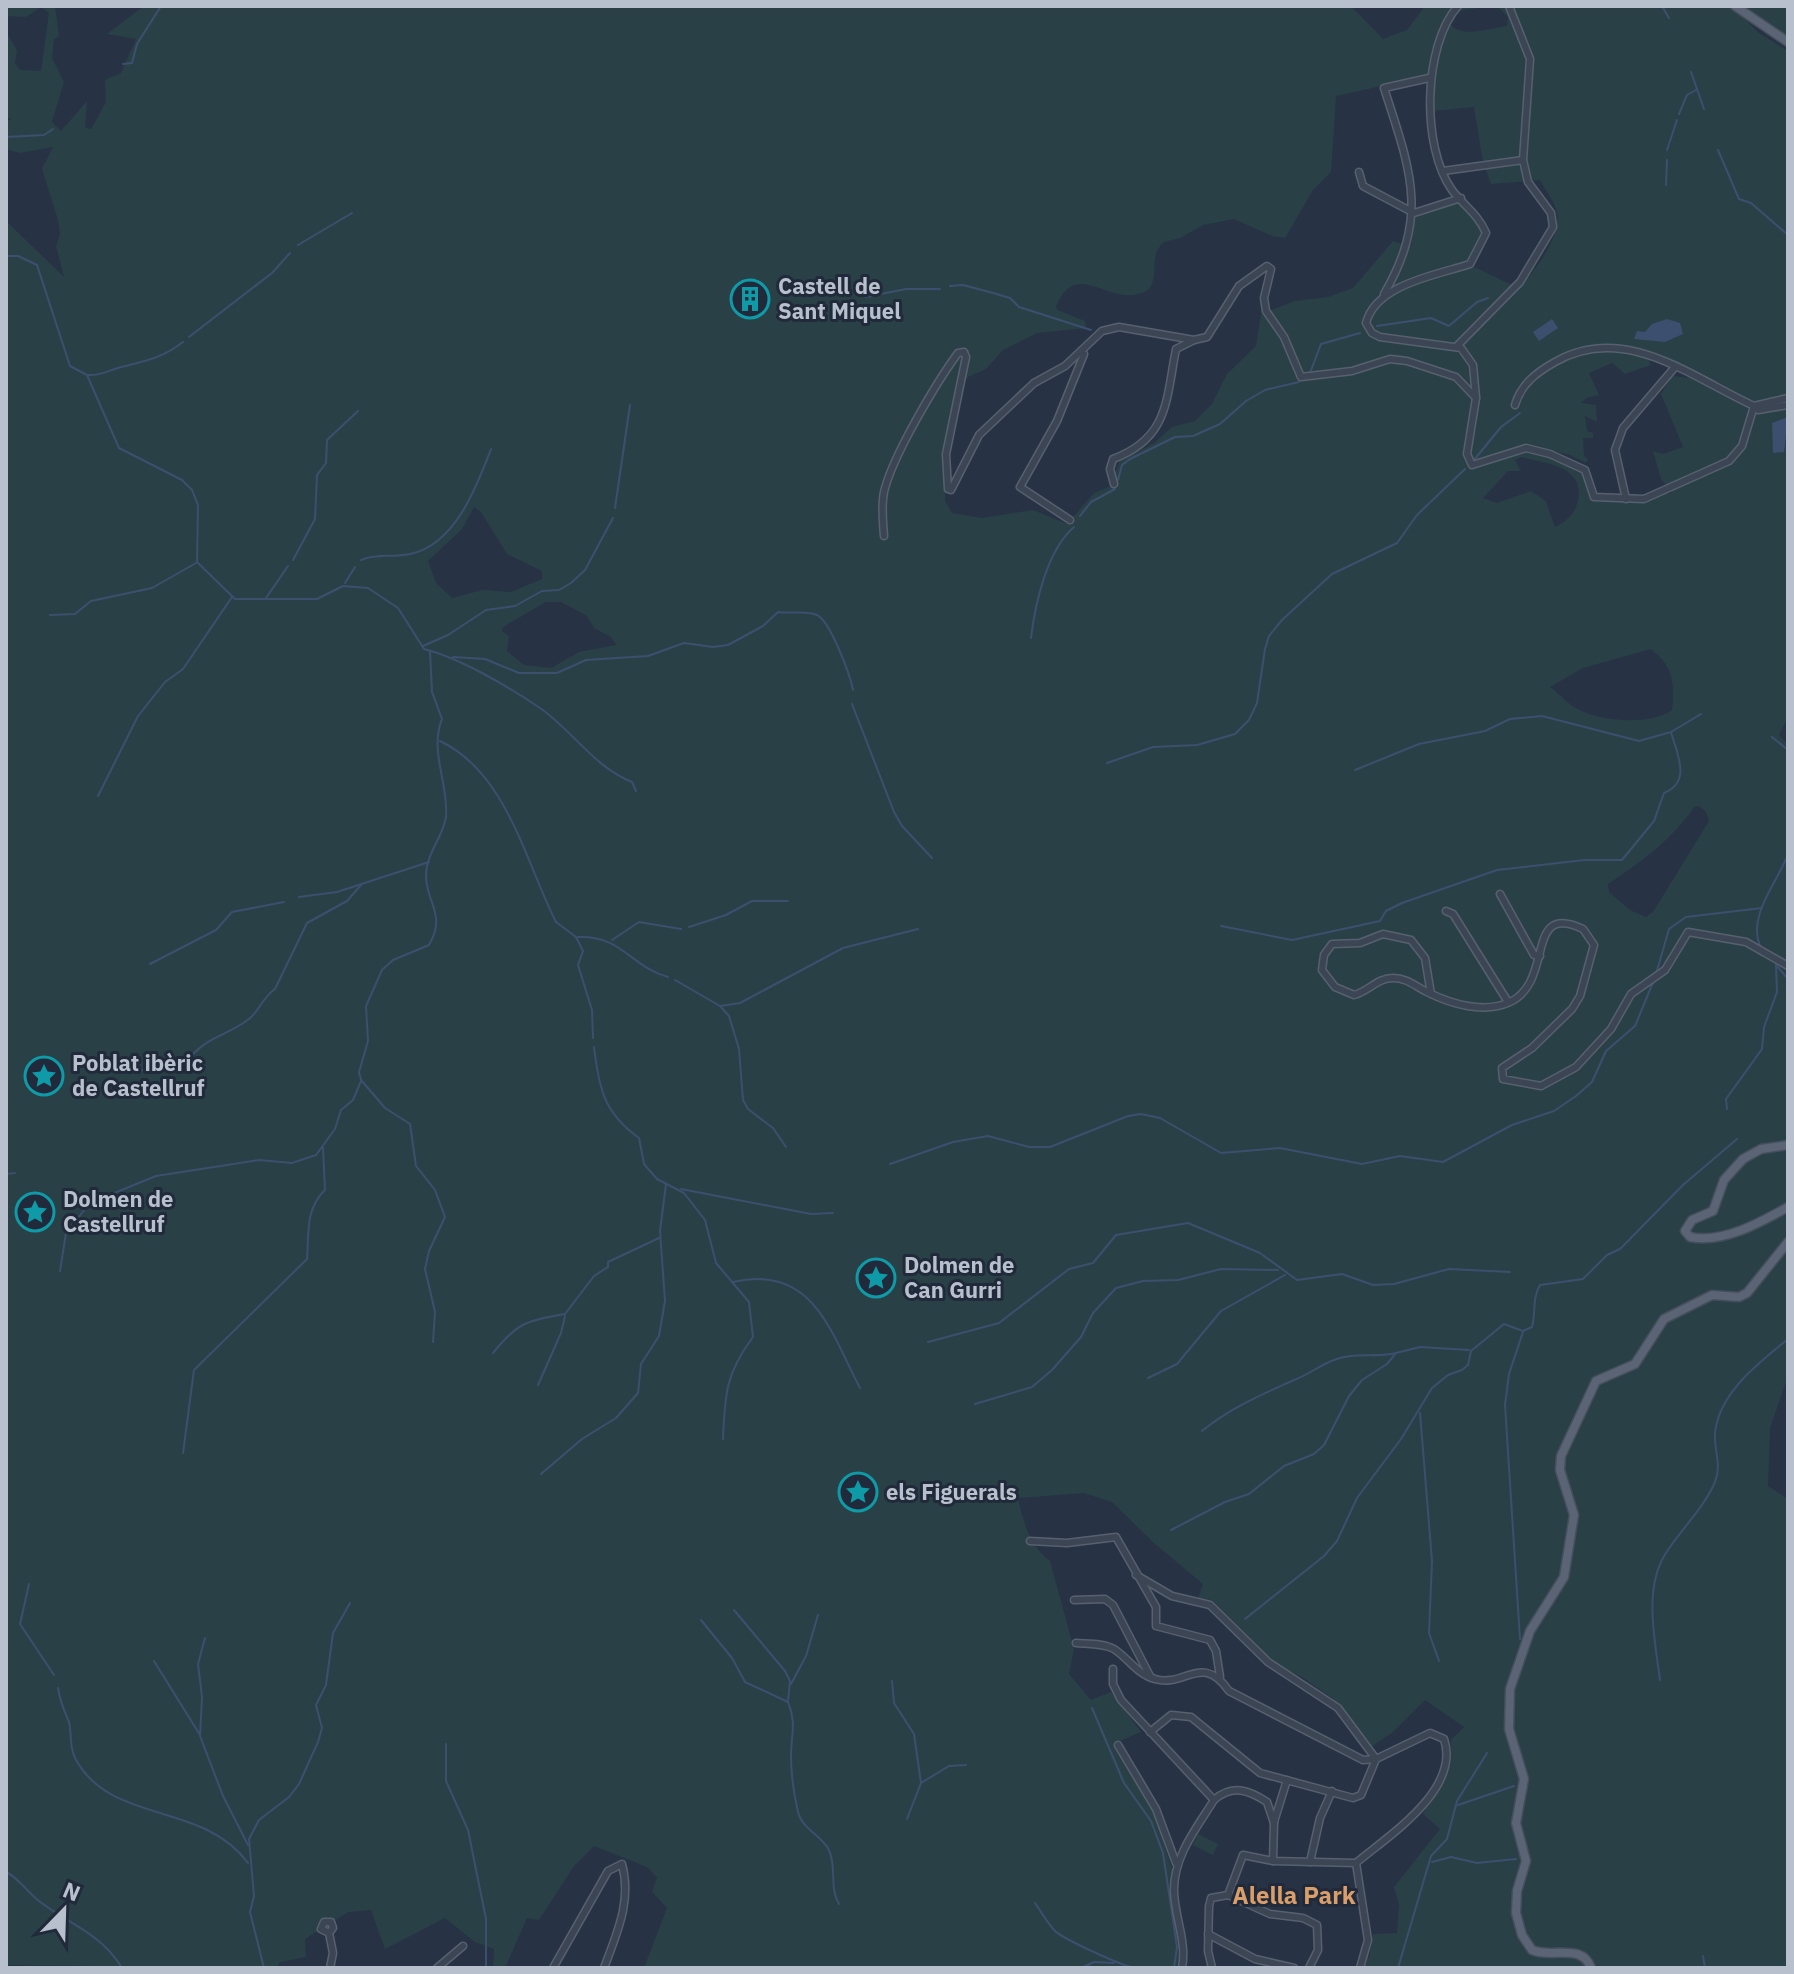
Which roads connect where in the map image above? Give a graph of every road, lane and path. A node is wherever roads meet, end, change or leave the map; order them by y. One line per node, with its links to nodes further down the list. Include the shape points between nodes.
1 (1458, 6): 5 (street, via 1449,16)
2 (1509, 6): 6 (street, via 1530,59)
3 (1735, 6): 4 (main road)
4 (1788, 42)
5 (1429, 78): 7 (street, via 1428,110); 10 (street, via 1384,88)
6 (1523, 160): 7 (street); 13 (street, via 1528,182 1551,213 1553,227 1520,282)
7 (1443, 171): 9 (street)
8 (1359, 172): 10 (street, via 1363,186)
9 (1461, 198): 10 (street); 11 (street, via 1486,233 1477,256 1470,264)
10 (1414, 213): 11 (street, via 1408,246)
11 (1384, 294): 13 (street, via 1366,323 1372,333)
12 (1194, 340): 14 (street, via 1119,327 1102,331); 16 (street, via 1207,337 1239,286 1267,266 1271,269 1266,311 1301,377 1352,371 1390,359 1407,361 1456,377); 21 (street, via 1176,349 1172,386 1146,443 1113,459)
13 (1457, 346): 16 (street, via 1473,365)
14 (1086, 350): 23 (street, via 1057,421 1020,487); 24 (street, via 1034,383 979,435 951,490 946,454 966,357 958,353 885,487)
15 (1675, 367): 18 (street, via 1644,352 1602,345 1565,356 1536,373); 20 (street); 22 (street, via 1623,428 1615,450)
16 (1476, 398): 22 (street, via 1467,454 1472,465 1526,448 1585,470 1594,497)
17 (1788, 398): 20 (street)
18 (1515, 405)
19 (1788, 405): 20 (street, via 1758,410)
20 (1754, 406): 22 (street, via 1742,446 1729,461 1662,493)
21 (1114, 484)
22 (1626, 499)
23 (1070, 520)
24 (884, 536)
25 (1500, 894): 27 (street, via 1534,955)
26 (1446, 911): 30 (street, via 1453,914)
27 (1540, 956): 28 (street, via 1545,932 1558,924 1583,929 1594,945 1572,1009 1532,1048 1502,1068 1503,1079 1529,1086 1541,1086 1576,1067 1611,1029 1631,994 1665,970 1688,932 1746,942); 30 (street, via 1531,981)
28 (1788, 966)
29 (1431, 994): 29 (street, via 1425,958 1411,940 1383,934 1360,943 1332,944 1324,955 1322,970 1342,992 1354,995 1395,978); 30 (street, via 1462,1005)
30 (1508, 1002)
31 (1788, 1145): 32 (main road, via 1749,1154 1724,1180 1713,1211 1692,1220 1685,1231 1690,1237 1707,1238 1760,1224)
32 (1788, 1207)
33 (1788, 1242): 65 (main road, via 1747,1293 1712,1295 1664,1319 1635,1364 1596,1381 1563,1448 1560,1470 1574,1515 1565,1573 1530,1631 1510,1689 1510,1736 1524,1779 1516,1823 1526,1861 1516,1913 1532,1950 1578,1953)
34 (1030, 1541): 35 (street, via 1067,1543 1113,1535 1123,1544)
35 (1136, 1575): 39 (street, via 1156,1607 1156,1626 1210,1640); 43 (street, via 1172,1596 1210,1605 1268,1662 1338,1708)
36 (1074, 1600): 40 (street, via 1105,1599 1113,1605)
37 (1076, 1643): 40 (street, via 1115,1650)
38 (1113, 1669): 41 (street, via 1121,1700)
39 (1220, 1677): 40 (street, via 1197,1671 1163,1681); 43 (street, via 1229,1691 1363,1760)
40 (1151, 1679)
41 (1150, 1732): 44 (street, via 1171,1715 1191,1717 1260,1773); 46 (street)
42 (1118, 1745): 50 (street, via 1156,1809)
43 (1376, 1759): 45 (street, via 1358,1798); 51 (street, via 1430,1733 1446,1745 1445,1764 1420,1812)
44 (1287, 1780): 45 (street); 47 (street)
45 (1332, 1791): 49 (street)
46 (1214, 1800): 47 (street, via 1223,1792 1253,1792 1267,1802); 50 (street)
47 (1274, 1823): 48 (street)
48 (1273, 1861): 49 (street); 52 (street, via 1243,1855)
49 (1310, 1862): 51 (street)
50 (1176, 1863): 60 (street)
51 (1356, 1863): 64 (street, via 1368,1940)
52 (1228, 1895): 54 (street, via 1211,1898); 63 (street, via 1270,1914 1317,1925 1318,1950)
53 (329, 1933): 56 (street)
54 (1208, 1934): 61 (street); 62 (street, via 1255,1959)
55 (463, 1946): 57 (street)
56 (330, 1968)
57 (437, 1968)
58 (553, 1968): 59 (street, via 608,1871 622,1864 624,1914)
59 (604, 1968)
60 (1182, 1968)
61 (1212, 1968)
62 (1294, 1968)
63 (1309, 1968)
64 (1360, 1968)
65 (1591, 1968)

